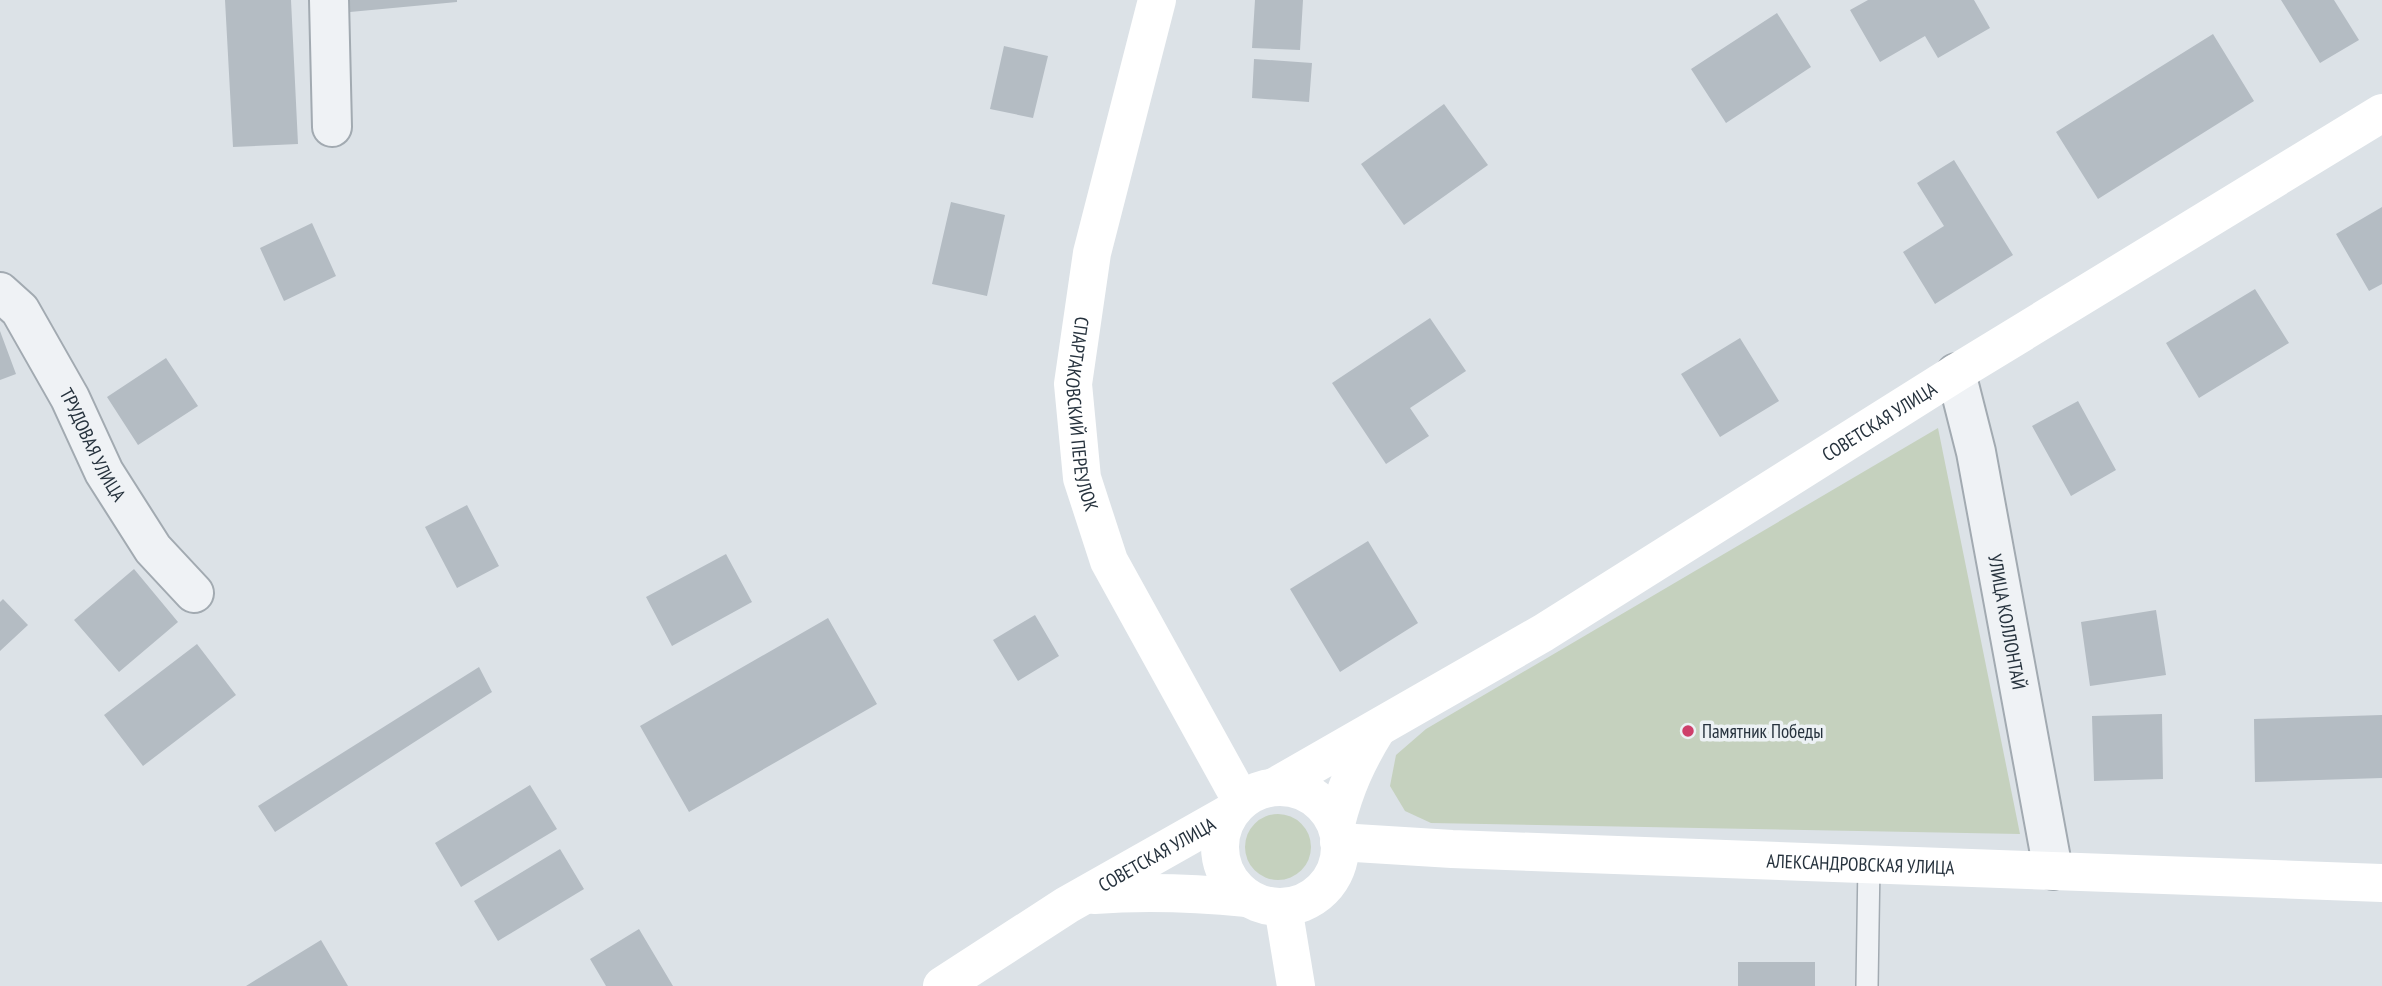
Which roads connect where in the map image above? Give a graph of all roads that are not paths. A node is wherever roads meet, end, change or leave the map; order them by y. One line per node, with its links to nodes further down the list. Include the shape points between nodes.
1 (329, 0): 4 (street)
2 (1157, 0): 10 (main road, СПАРТАКОВСКИЙ ПЕРЕУЛОК, via 1092,253 1073,384 1082,478 1109,561)
3 (2382, 113): 6 (main road, СОВЕТСКАЯ УЛИЦА)
4 (332, 127)
5 (0, 292): 7 (street, ТРУДОВАЯ УЛИЦА, via 20,310 70,398 104,472 153,549)
6 (1956, 373): 8 (main road, СОВЕТСКАЯ УЛИЦА, via 1543,632); 13 (street, УЛИЦА КОЛЛОНТАЙ, via 1976,452)
7 (194, 593)
8 (1377, 729): 9 (main road, СОВЕТСКАЯ УЛИЦА); 11 (main road, СОВЕТСКАЯ УЛИЦА, via 1344,790)
9 (1276, 786): 10 (main road, via 1257,790); 11 (main road, via 1312,796 1326,808)
10 (1235, 807): 15 (main road, СОВЕТСКАЯ УЛИЦА); 16 (main road, via 1221,832 1223,869 1233,885)
11 (1338, 833): 12 (main road, АЛЕКСАНДРОВСКАЯ УЛИЦА, via 1452,849); 16 (main road, via 1338,861 1331,879 1318,893 1302,902)
12 (1869, 863): 13 (main road, АЛЕКСАНДРОВСКАЯ УЛИЦА); 19 (lane)
13 (2053, 870): 14 (main road, АЛЕКСАНДРОВСКАЯ УЛИЦА)
14 (2382, 883)
15 (1085, 895): 16 (main road, СОВЕТСКАЯ УЛИЦА, via 1180,892); 17 (main road, СОВЕТСКАЯ УЛИЦА)
16 (1265, 902): 18 (main road)
17 (942, 986)
18 (1296, 986)
19 (1867, 986)

